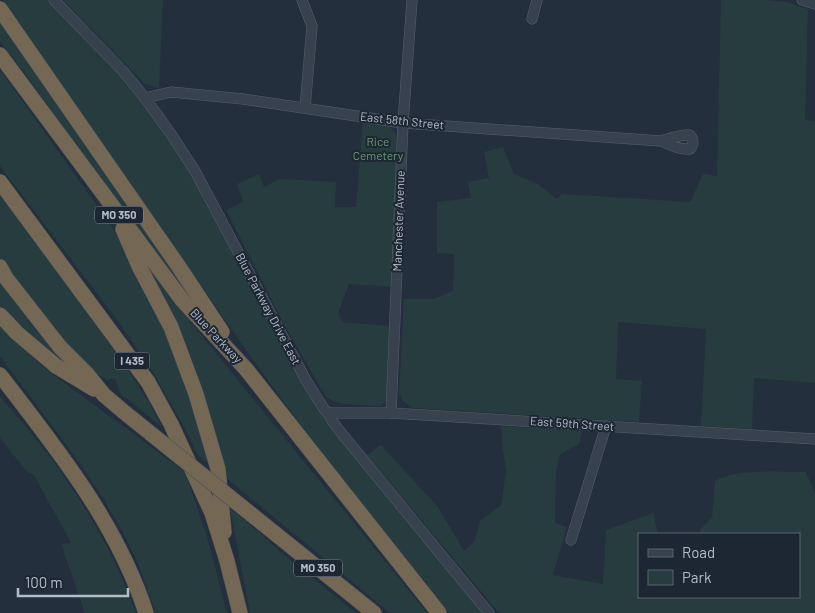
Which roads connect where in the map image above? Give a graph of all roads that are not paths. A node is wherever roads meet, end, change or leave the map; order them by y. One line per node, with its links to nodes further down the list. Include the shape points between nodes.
1 (54, 0): 10 (street, Blue Parkway Drive East)
2 (302, 0): 11 (street, via 312,26)
3 (412, 0): 12 (street, Manchester Avenue)
4 (537, 0): 8 (street)
5 (802, 0): 6 (street)
6 (815, 4)
7 (0, 8): 18 (highway)
8 (532, 19)
9 (0, 55): 15 (highway, Blue Parkway / MO 350)
10 (145, 98): 11 (street, East 58th Street, via 171,92); 21 (street, Blue Parkway Drive East, via 195,171 307,382)
11 (305, 108): 12 (street, East 58th Street)
12 (403, 123): 13 (street, East 58th Street); 22 (street, Manchester Avenue)
13 (662, 141)
14 (0, 182): 26 (highway, I 435, via 148,382 212,513)
15 (112, 206): 18 (highway, Blue Parkway / MO 350, via 183,301); 26 (highway, via 171,327 196,394 218,469)
16 (0, 267): 20 (highway, MO 350, via 54,339)
17 (0, 316): 20 (highway, via 56,366)
18 (246, 369): 30 (highway, Blue Parkway / MO 350)
19 (0, 375): 27 (highway, via 62,455 105,523 128,566)
20 (104, 395): 29 (highway, MO 350, bridge)
21 (328, 413): 22 (street, East 59th Street); 31 (street, Blue Parkway Drive East)
22 (391, 413): 23 (street, East 59th Street)
23 (606, 426): 24 (street, East 59th Street); 25 (street)
24 (815, 439)
25 (571, 540)
26 (227, 561): 28 (highway, I 435)
27 (146, 613)
28 (240, 613)
29 (374, 613)
30 (439, 613)
31 (489, 613)

